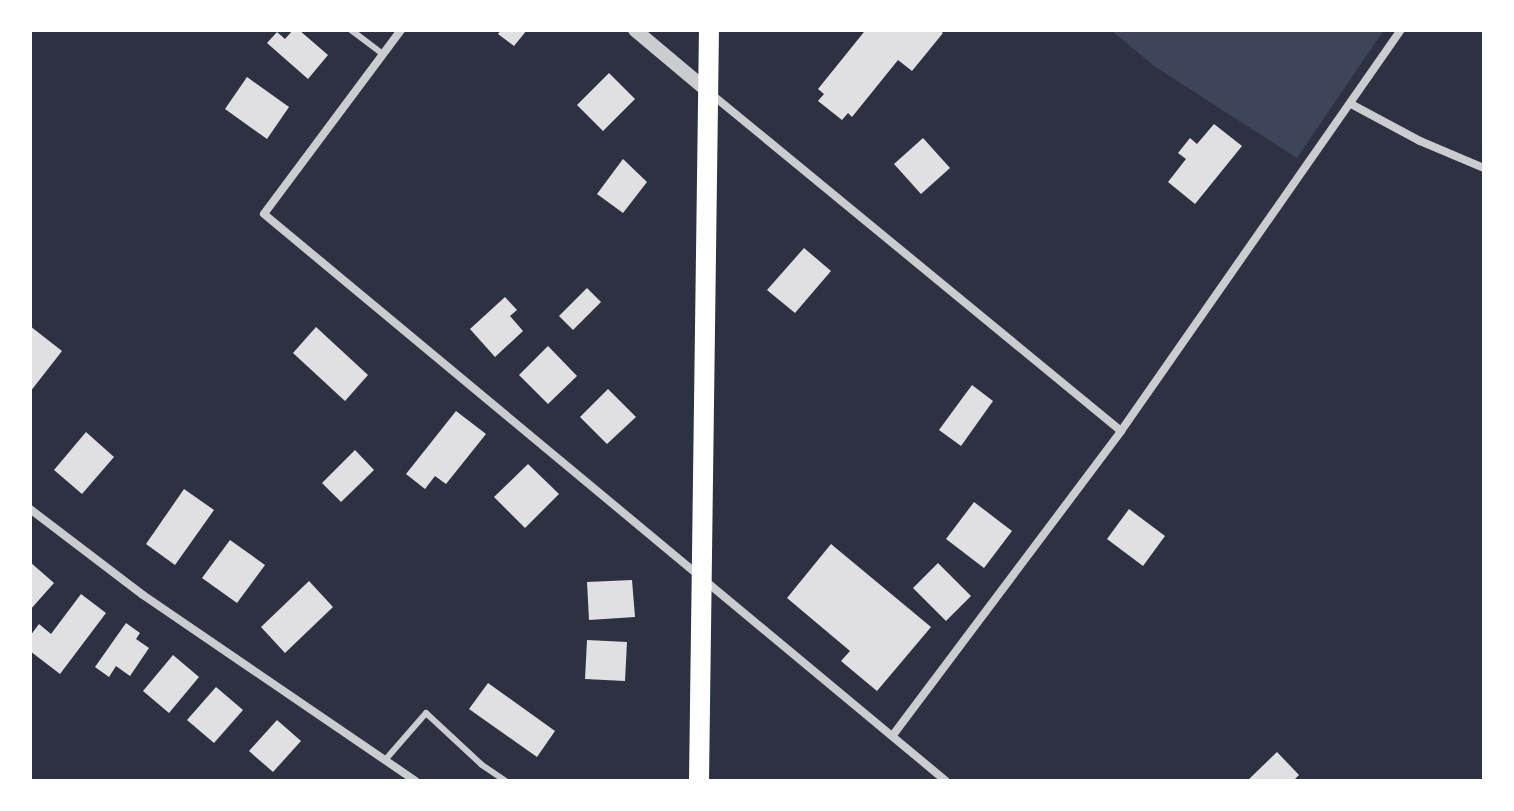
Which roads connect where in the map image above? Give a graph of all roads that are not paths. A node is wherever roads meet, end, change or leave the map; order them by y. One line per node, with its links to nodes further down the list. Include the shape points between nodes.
1 (351, 30): 6 (lane)
2 (401, 30): 6 (street)
3 (635, 30): 7 (street)
4 (709, 30): 7 (main road)
5 (1401, 30): 8 (street)
6 (383, 54): 12 (street, via 264,214)
7 (710, 93): 10 (street); 12 (main road)
8 (1351, 104): 9 (street); 10 (street)
9 (1484, 168)
10 (1121, 431): 13 (street)
11 (30, 509): 14 (street, via 143,595)
12 (700, 574): 13 (street); 17 (main road)
13 (893, 735): 18 (street)
14 (386, 759): 15 (street); 16 (lane, via 426,713)
15 (416, 781)
16 (506, 781)
17 (699, 781)
18 (946, 781)

